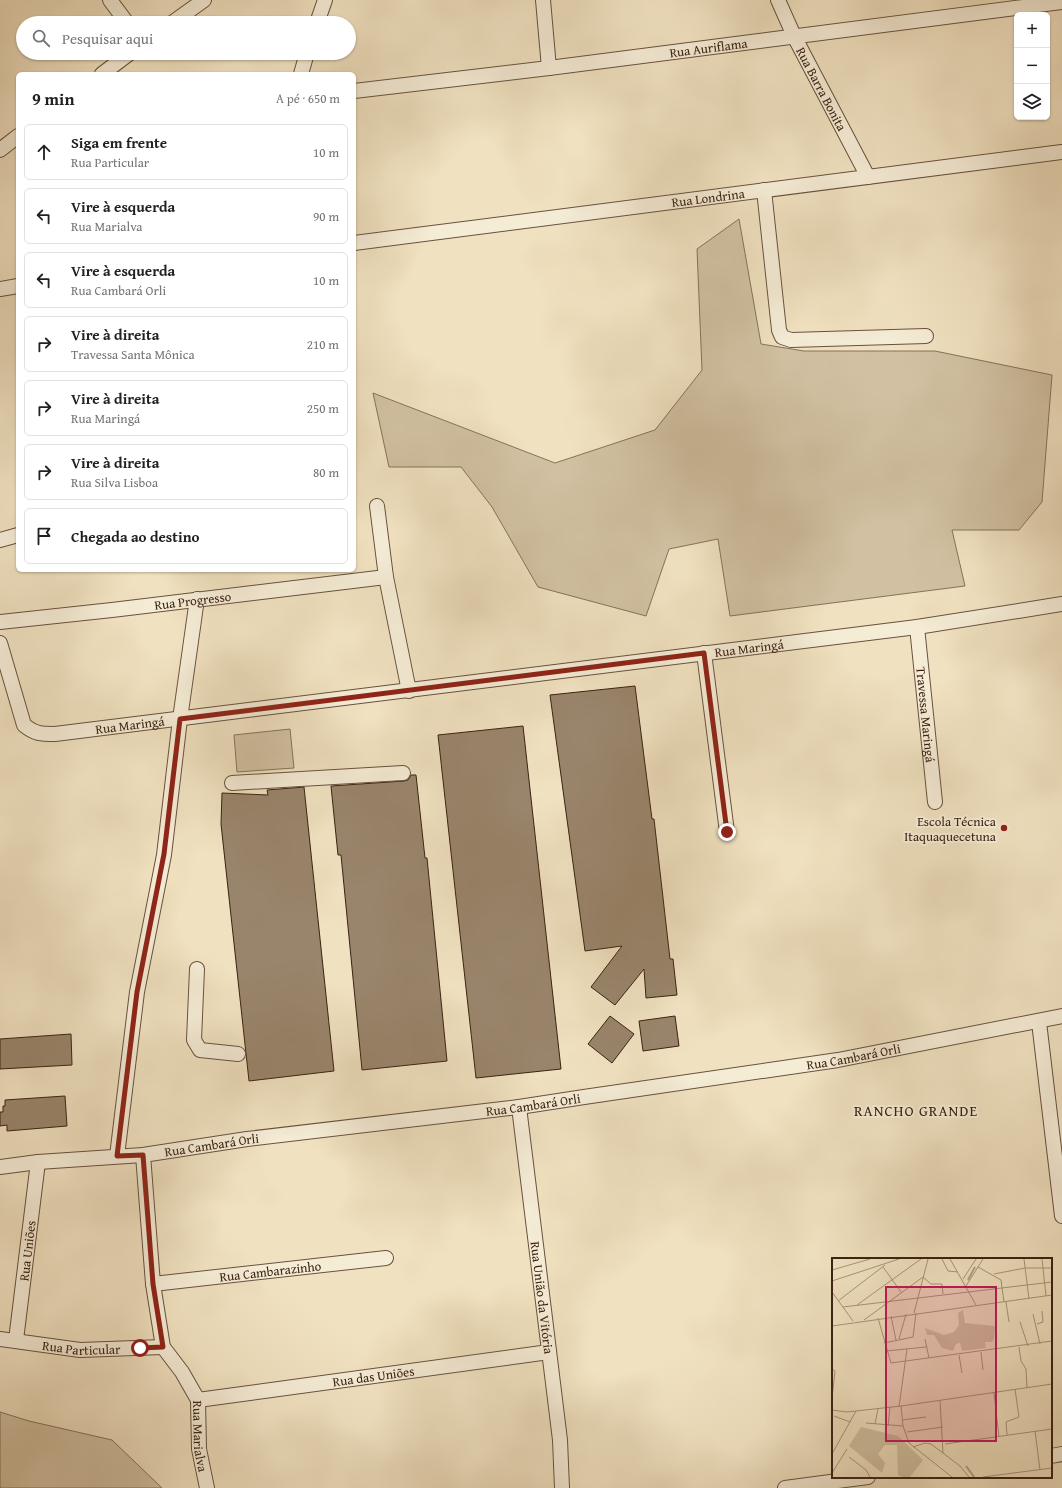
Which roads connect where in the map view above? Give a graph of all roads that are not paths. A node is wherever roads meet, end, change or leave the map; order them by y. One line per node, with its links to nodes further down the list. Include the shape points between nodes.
1 (110, 0): 7 (street)
2 (204, 0): 8 (street)
3 (324, 0): 9 (street)
4 (543, 0): 13 (street)
5 (778, 0): 10 (street, Rua Barra Bonita)
6 (1062, 2): 10 (street, Rua Auriflama)
7 (122, 16)
8 (182, 16)
9 (319, 16)
10 (794, 36): 13 (street, Rua Auriflama); 20 (street, Rua Barra Bonita)
11 (121, 60): 14 (street)
12 (306, 60): 15 (street)
13 (550, 68): 16 (street, Rua Auriflama)
14 (105, 72)
15 (302, 72)
16 (356, 92)
17 (12, 140): 18 (street)
18 (0, 150)
19 (1062, 152): 20 (street, Rua Londrina)
20 (868, 177): 21 (street, Rua Londrina)
21 (764, 190): 22 (street, Rua Londrina); 25 (street, via 782,337 791,340)
22 (356, 243)
23 (16, 286): 24 (street)
24 (0, 289)
25 (926, 336)
26 (378, 506): 29 (street)
27 (16, 536): 28 (street)
28 (0, 540)
29 (386, 577): 30 (street, Rua Progresso); 36 (street)
30 (197, 599): 32 (street, Rua Progresso); 37 (street)
31 (1062, 604): 33 (street, Rua Maringá)
32 (0, 622)
33 (917, 627): 35 (street, Rua Maringá); 40 (street, Travessa Maringá)
34 (0, 643): 37 (street, Rua Maringá, via 24,725 32,732 55,734)
35 (704, 653): 36 (street, Rua Maringá); 41 (street)
36 (409, 691): 37 (street, Rua Maringá)
37 (180, 719): 48 (street, via 164,854 137,992)
38 (403, 773): 39 (street)
39 (232, 783)
40 (935, 802)
41 (727, 832)
42 (197, 969): 45 (street, via 194,1040 200,1050)
43 (1062, 1016): 44 (street, Rua Cambará Orli)
44 (1039, 1022): 46 (street, Rua Cambará Orli, via 838,1060); 51 (street)
45 (238, 1054)
46 (519, 1107): 47 (street, Rua Cambará Orli, via 247,1139); 57 (street, Rua União da Vitória)
47 (143, 1155): 48 (street, Rua Cambará Orli); 53 (street, Rua Marialva)
48 (117, 1156): 49 (street, Rua Cambará Orli)
49 (38, 1162): 50 (street, Rua Cambará Orli); 55 (street, Rua Uniões)
50 (0, 1167)
51 (1062, 1216)
52 (386, 1258): 53 (street, Rua Cambarazinho)
53 (153, 1284): 56 (street, Rua Marialva)
54 (0, 1339): 55 (street, Rua Particular)
55 (16, 1340): 56 (street, Rua Particular, via 80,1350)
56 (163, 1347): 58 (street, Rua Marialva, via 182,1372)
57 (549, 1352): 58 (street, Rua das Uniões); 63 (street, Rua União da Vitória, via 560,1440)
58 (198, 1400): 62 (street, Rua Marialva, via 199,1449)
59 (1062, 1454): 60 (street)
60 (1052, 1456)
61 (860, 1478): 64 (street)
62 (207, 1488)
63 (562, 1488)
64 (785, 1488)

